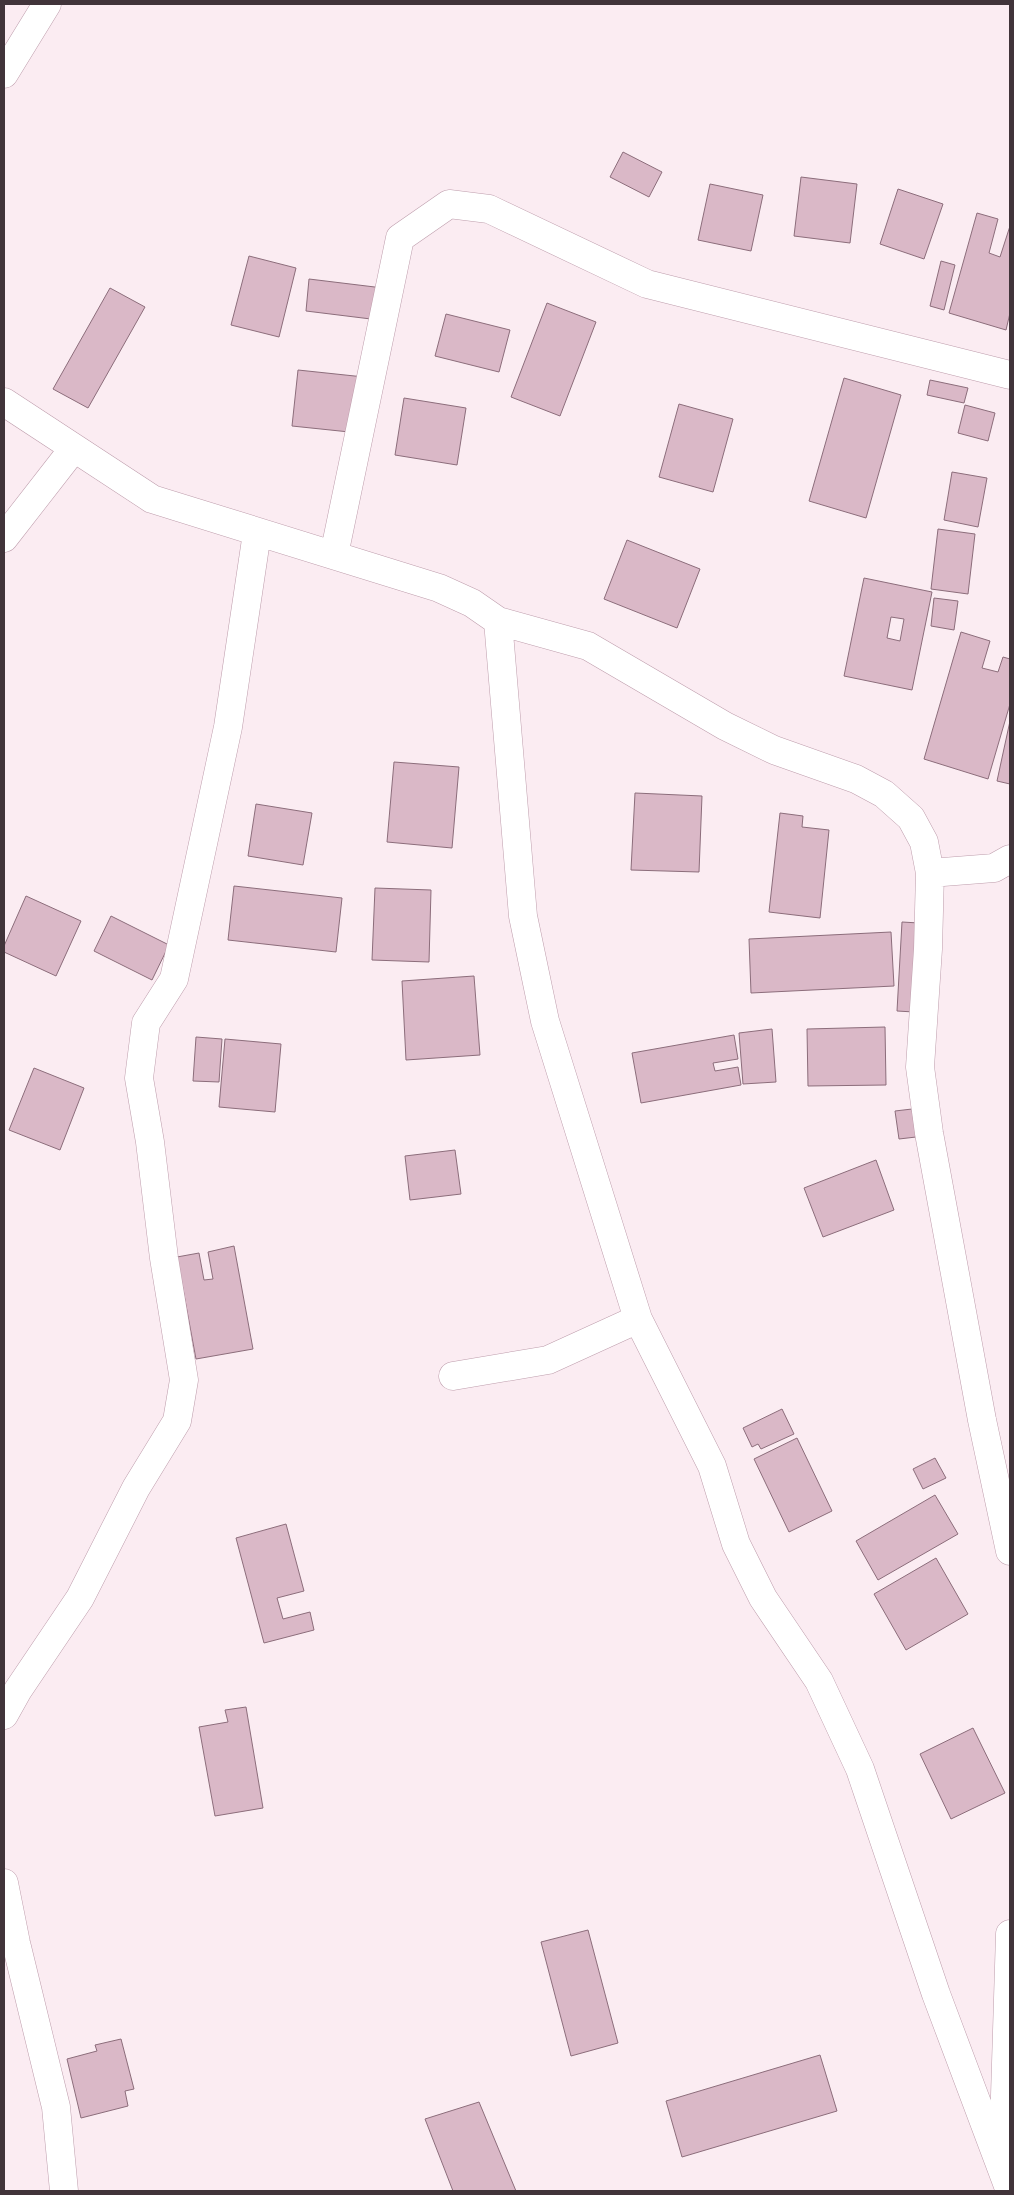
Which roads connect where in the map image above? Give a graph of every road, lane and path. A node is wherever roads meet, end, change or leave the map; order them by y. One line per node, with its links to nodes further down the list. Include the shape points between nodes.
1 (47, 4): 2 (street)
2 (4, 74)
3 (1010, 375): 8 (street, via 647,284 489,209 449,204 400,238)
4 (4, 402): 5 (street)
5 (74, 448): 6 (street, via 152,499); 7 (street)
6 (257, 533): 8 (street); 15 (street, via 228,727 174,979 146,1023 139,1078 184,1380 176,1421 136,1488 80,1598)
7 (4, 538)
8 (334, 555): 9 (street, via 439,588 472,603)
9 (498, 621): 11 (street, via 588,646 725,726 774,750 856,779 884,794 911,818 924,842); 12 (street, via 523,916 545,1021)
10 (1010, 859): 11 (street, via 994,868)
11 (930, 873): 14 (street, via 920,1067 929,1133)
12 (638, 1319): 13 (street, via 548,1360); 18 (street, via 712,1466 736,1544 763,1598 819,1681 860,1769 936,1994)
13 (453, 1376)
14 (1009, 1537)
15 (4, 1715)
16 (4, 1883): 19 (street, via 56,2107)
17 (1010, 1934): 18 (street)
18 (1006, 2183)
19 (64, 2191)

